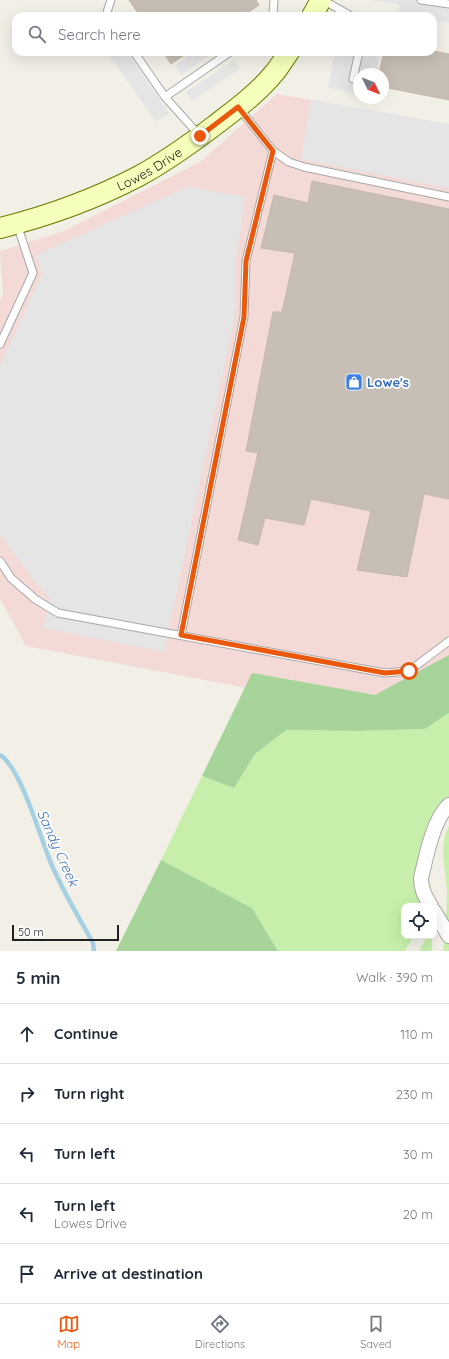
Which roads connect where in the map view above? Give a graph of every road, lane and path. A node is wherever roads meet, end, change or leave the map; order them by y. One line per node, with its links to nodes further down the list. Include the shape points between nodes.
1 (111, 0): 6 (lane)
2 (274, 0): 7 (lane)
3 (322, 0): 8 (street); 9 (lane)
4 (421, 0): 5 (lane)
5 (449, 4)
6 (107, 12)
7 (273, 12)
8 (314, 12)
9 (344, 12)
10 (137, 56): 15 (lane)
11 (224, 56): 15 (lane)
12 (286, 56): 16 (street, Lowes Drive, via 275,72)
13 (358, 56): 14 (lane)
14 (355, 68)
15 (165, 97): 17 (lane)
16 (238, 107): 17 (street, Lowes Drive); 18 (lane)
17 (200, 136): 20 (street, Lowes Drive, via 171,157 93,198)
18 (273, 151): 19 (lane, via 289,162 304,167); 23 (lane, via 246,261 244,317)
19 (449, 197)
20 (8, 226): 21 (lane, via 34,273)
21 (0, 344)
22 (0, 561): 23 (lane, via 11,578 35,599 58,613)
23 (181, 635): 24 (lane, via 385,673 409,671)
24 (449, 641)
25 (449, 806): 26 (street, via 438,820 421,878 421,887)
26 (429, 903)
27 (437, 916): 28 (street)
28 (449, 936)

